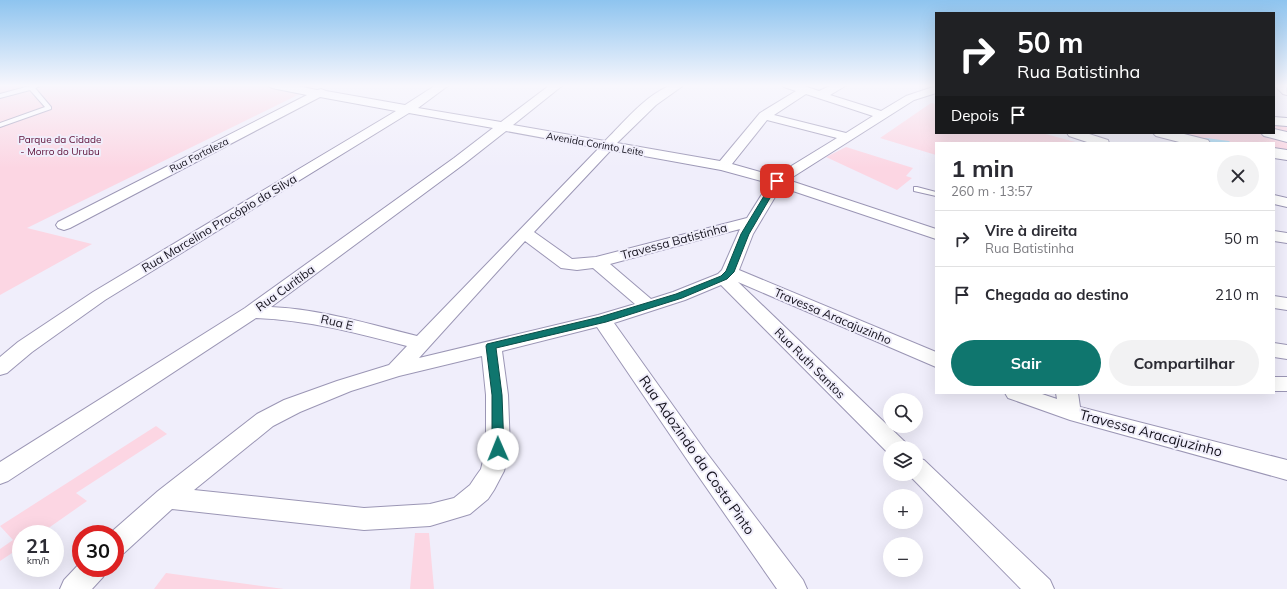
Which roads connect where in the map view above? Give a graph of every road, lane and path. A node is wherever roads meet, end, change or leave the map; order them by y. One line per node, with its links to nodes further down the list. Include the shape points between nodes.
1 (36, 112): 14 (lane)
2 (281, 112): 33 (street, Rua Fortaleza)
3 (402, 112): 48 (street, Rua Marcelino Procópio da Silva, via 99,296 25,346)
4 (420, 112): 15 (street, Avenida Corinto Leite)
5 (521, 112): 15 (street, Rua Curitiba)
6 (643, 112): 25 (street)
7 (769, 112): 11 (street)
8 (874, 112): 10 (street)
9 (886, 112): 10 (street)
10 (882, 115): 20 (street)
11 (764, 116): 20 (street); 26 (street)
12 (1275, 121): 13 (street)
13 (1287, 122)
14 (0, 125)
15 (503, 127): 25 (street, Avenida Corinto Leite); 41 (street, Rua Curitiba)
16 (1076, 134): 22 (street)
17 (1165, 134): 23 (main road)
18 (1180, 134): 24 (street)
19 (1274, 134): 21 (main road)
20 (848, 137): 27 (street)
21 (1287, 137)
22 (1100, 142)
23 (1197, 142)
24 (1199, 142)
25 (609, 146): 26 (street, Avenida Corinto Leite); 34 (street)
26 (723, 166): 27 (street, Avenida Corinto Leite)
27 (777, 181): 32 (street); 35 (street, Avenida Corinto Leite)
28 (917, 189): 29 (lane)
29 (935, 194)
30 (1275, 199): 31 (street)
31 (1287, 204)
32 (752, 221): 38 (street, Travessa Batistinha); 39 (street)
33 (64, 225)
34 (524, 233): 38 (street, Travessa Batistinha, via 567,264); 43 (street)
35 (935, 234)
36 (1275, 236): 37 (street)
37 (1287, 238)
38 (597, 262): 40 (street, Travessa Batistinha)
39 (727, 275): 40 (street); 47 (street, Travessa Aracajuzinho); 54 (street, Rua Ruth Santos)
40 (649, 306): 42 (street)
41 (252, 312): 43 (street, Rua E, via 280,312 319,318); 56 (street, Rua Curitiba)
42 (602, 320): 44 (street); 62 (street, Rua Adozindo da Costa Pinto)
43 (421, 343): 49 (street)
44 (491, 346): 49 (street); 58 (street, via 497,395 498,449 492,471 485,483 479,492 461,507 430,515 364,519)
45 (1275, 350): 46 (street)
46 (1287, 352)
47 (935, 360)
48 (0, 368)
49 (396, 370): 58 (street, via 329,391 277,413)
50 (1275, 384): 51 (street)
51 (1287, 384)
52 (1022, 394): 53 (street, Travessa Aracajuzinho)
53 (1069, 402): 55 (street, Travessa Aracajuzinho)
54 (890, 441)
55 (1287, 470)
56 (0, 474)
57 (923, 474): 63 (street)
58 (167, 498): 59 (street)
59 (124, 537)
60 (85, 577): 61 (street)
61 (74, 589)
62 (793, 589)
63 (1040, 589)

